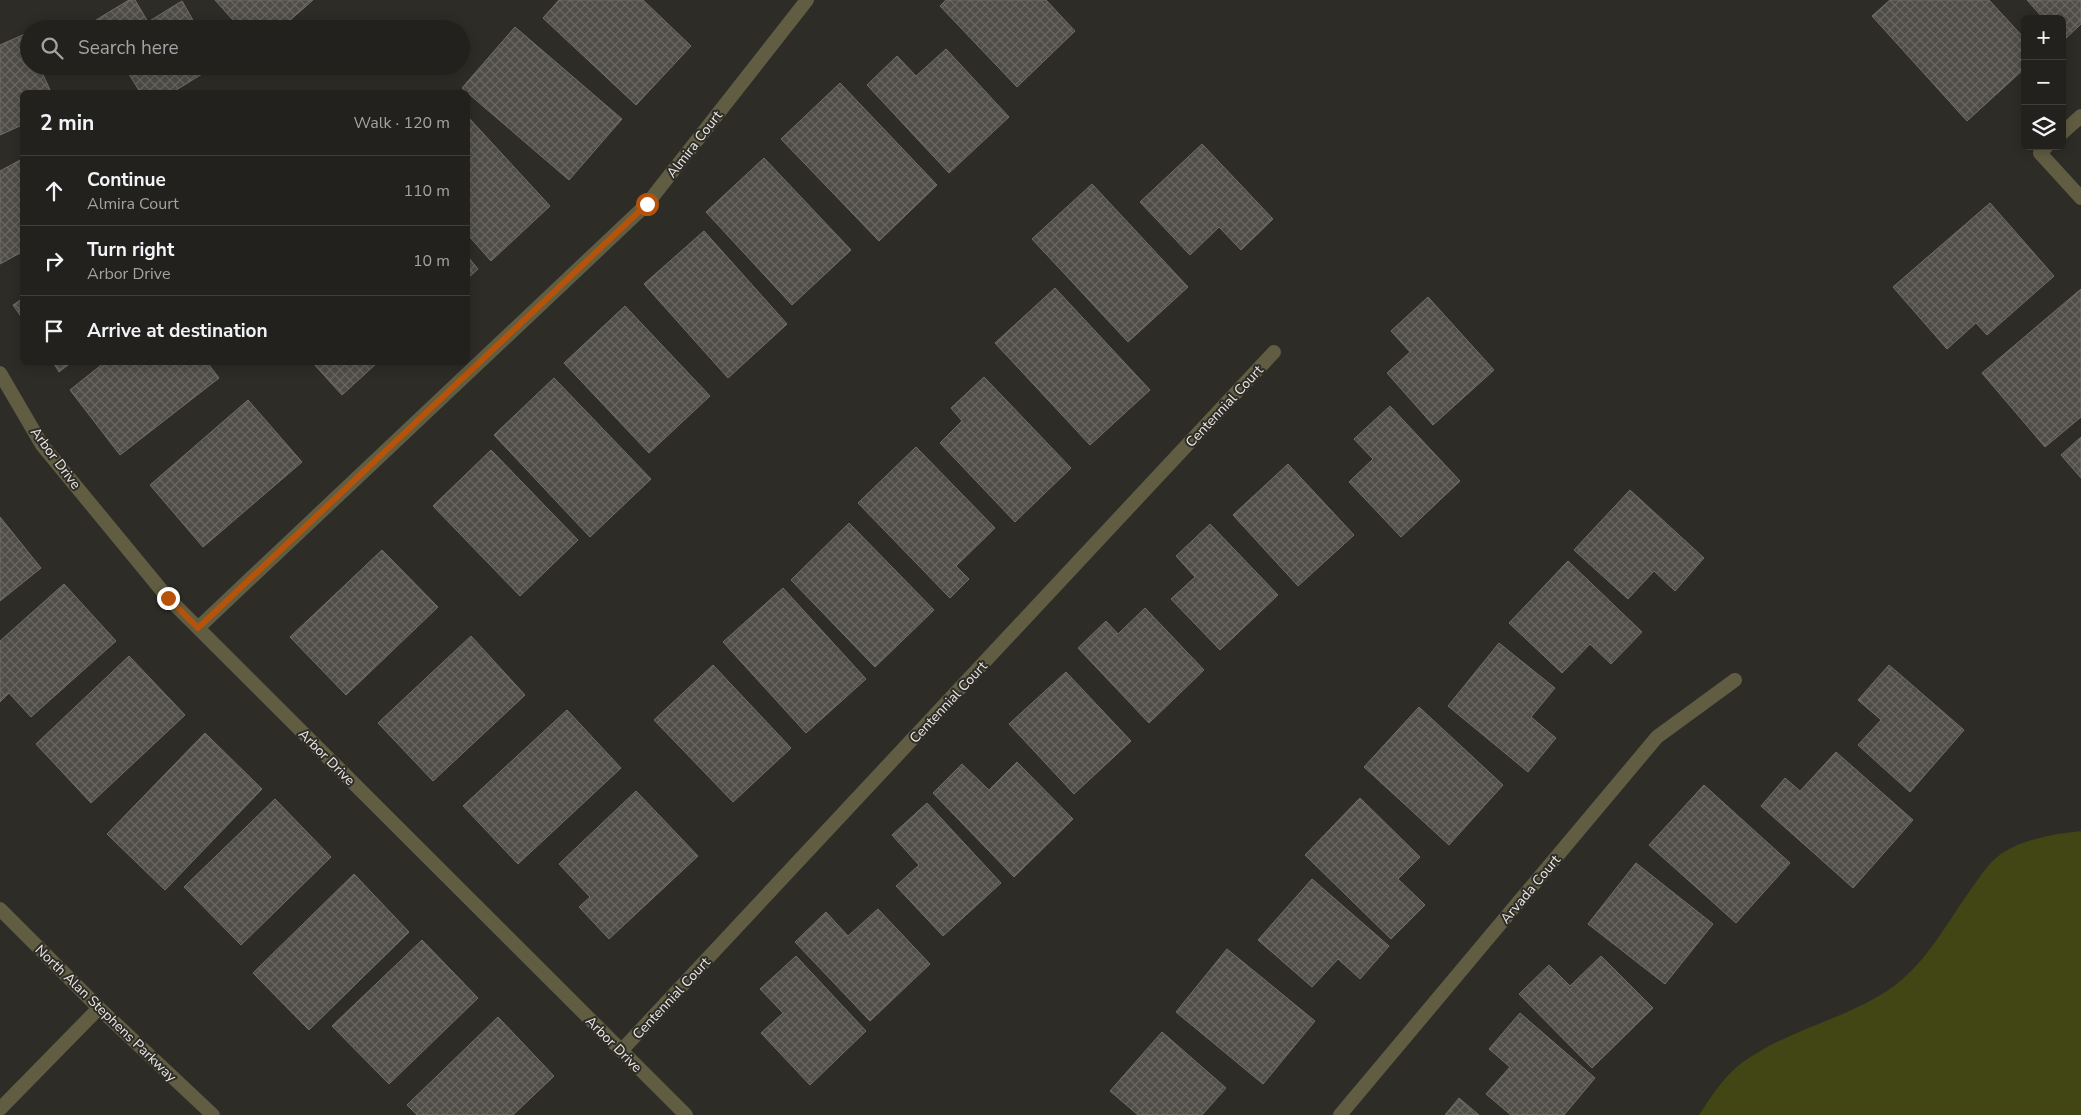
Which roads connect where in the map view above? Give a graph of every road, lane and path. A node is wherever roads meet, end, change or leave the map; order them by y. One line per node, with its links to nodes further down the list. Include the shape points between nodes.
1 (807, 0): 8 (street, Almira Court, via 647,204)
2 (2081, 116): 3 (street)
3 (2066, 129)
4 (2044, 150): 5 (street)
5 (2081, 198)
6 (1274, 352): 12 (street, Centennial Court)
7 (0, 374): 8 (street, Arbor Drive, via 42,445 168,598)
8 (198, 628): 12 (street, Arbor Drive)
9 (1735, 680): 16 (street, Arvada Court, via 1657,737)
10 (0, 909): 11 (street, North Alan Stephens Parkway)
11 (99, 1008): 13 (street); 14 (street, North Alan Stephens Parkway)
12 (621, 1051): 15 (street, Arbor Drive)
13 (0, 1109)
14 (213, 1115)
15 (686, 1115)
16 (1340, 1115)

